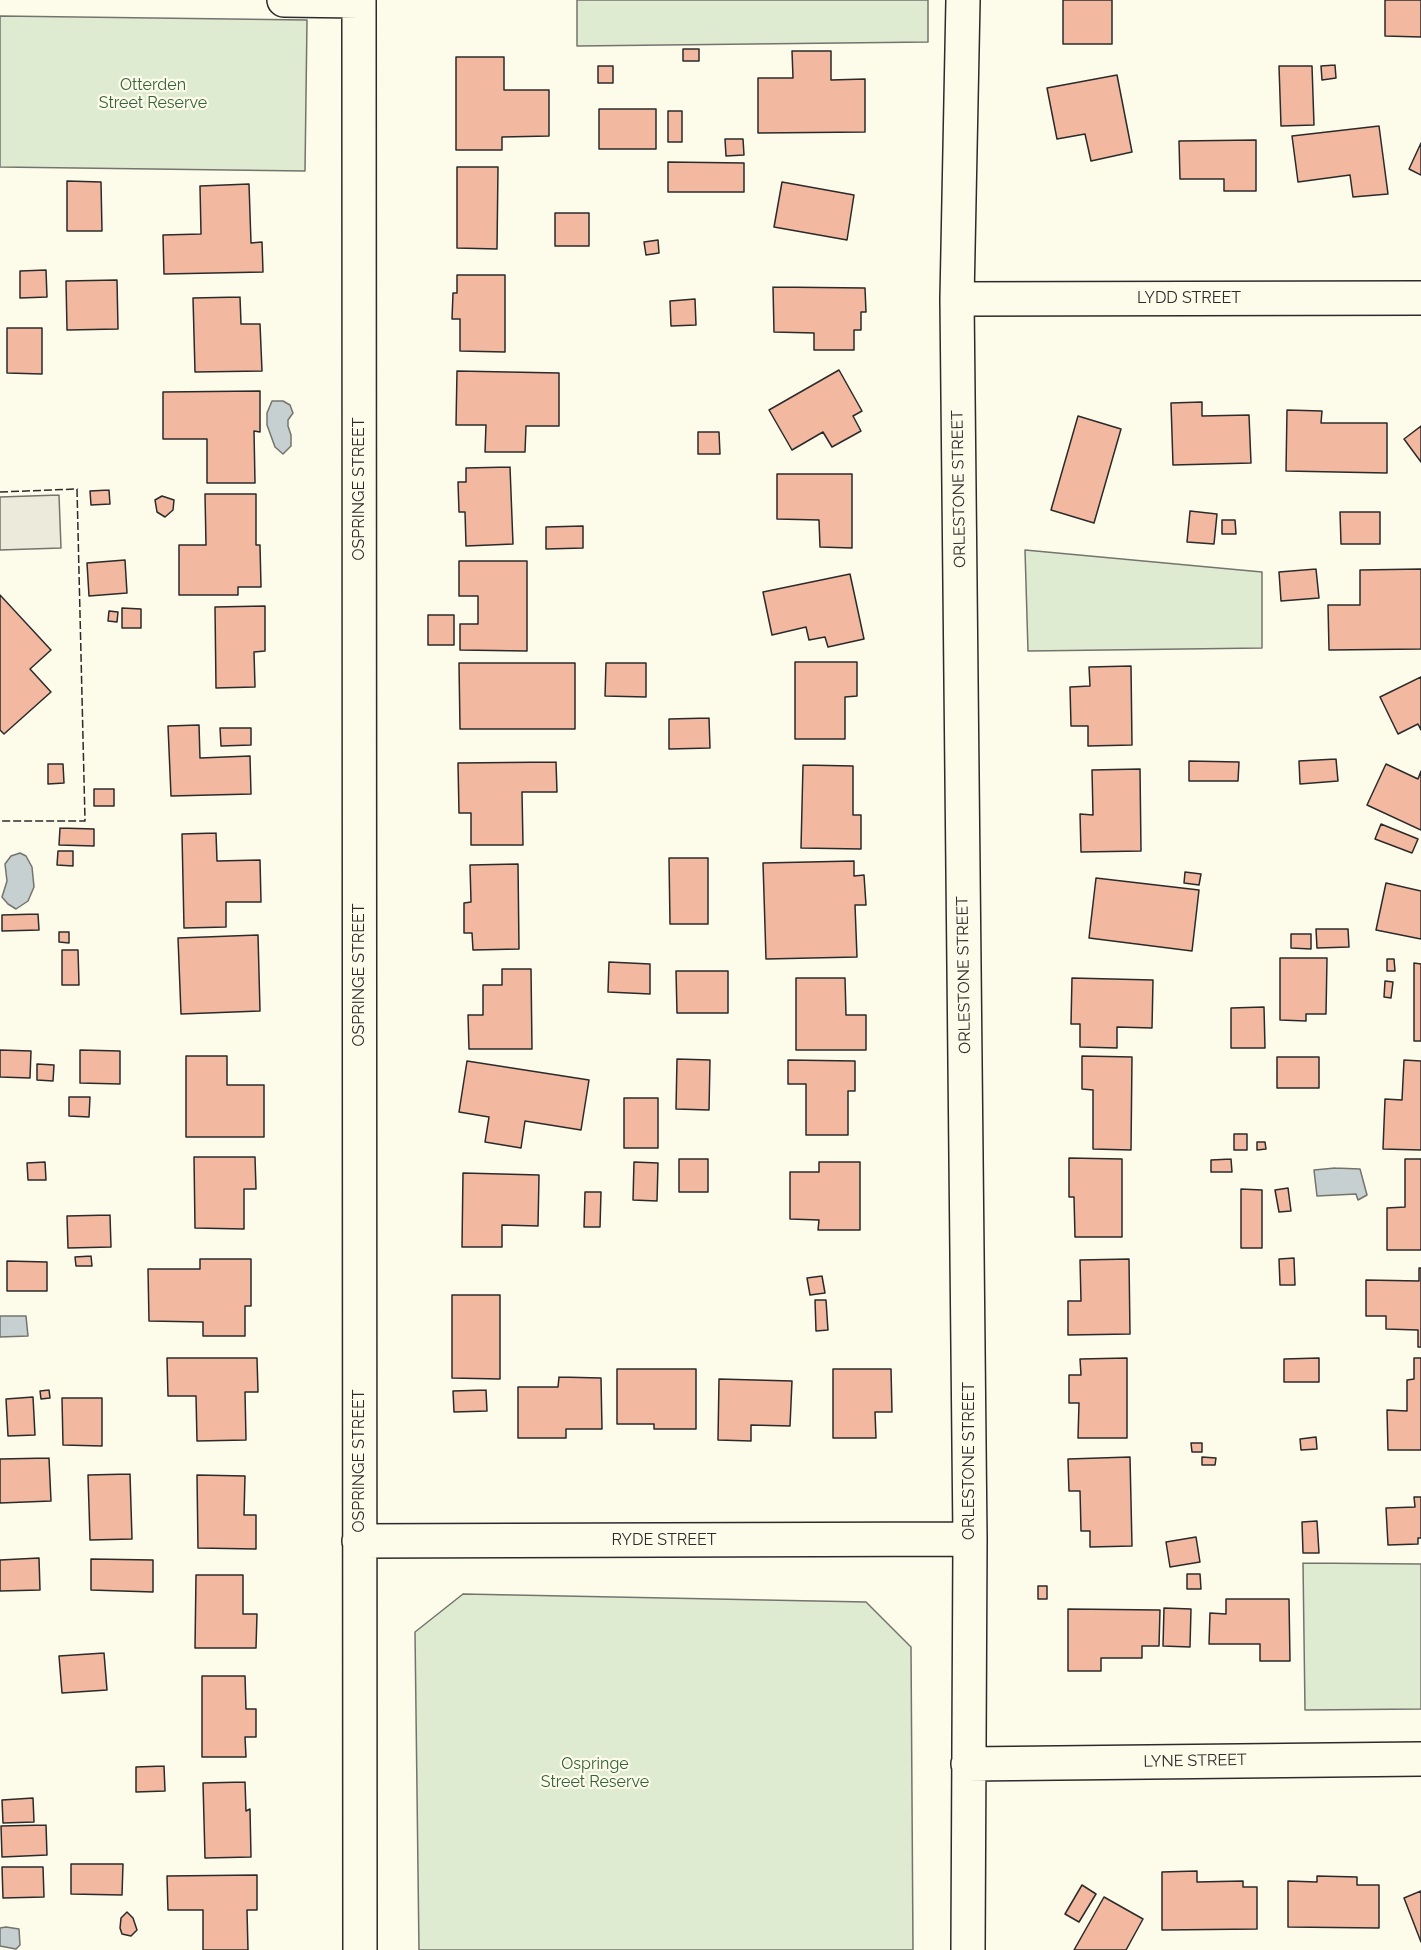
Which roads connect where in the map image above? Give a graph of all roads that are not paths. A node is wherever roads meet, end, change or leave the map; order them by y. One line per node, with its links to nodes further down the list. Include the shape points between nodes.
1 (284, 0): 3 (street)
2 (963, 0): 5 (street, ORLESTONE STREET)
3 (359, 1): 7 (street, OSPRINGE STREET)
4 (1421, 298): 5 (street, LYDD STREET)
5 (957, 299): 6 (street, ORLESTONE STREET)
6 (970, 1539): 7 (street, RYDE STREET); 9 (street, ORLESTONE STREET)
7 (359, 1541): 10 (street, OSPRINGE STREET)
8 (1421, 1759): 9 (street, LYNE STREET)
9 (968, 1764): 11 (street, ORLESTONE STREET)
10 (360, 1950)
11 (968, 1950)

